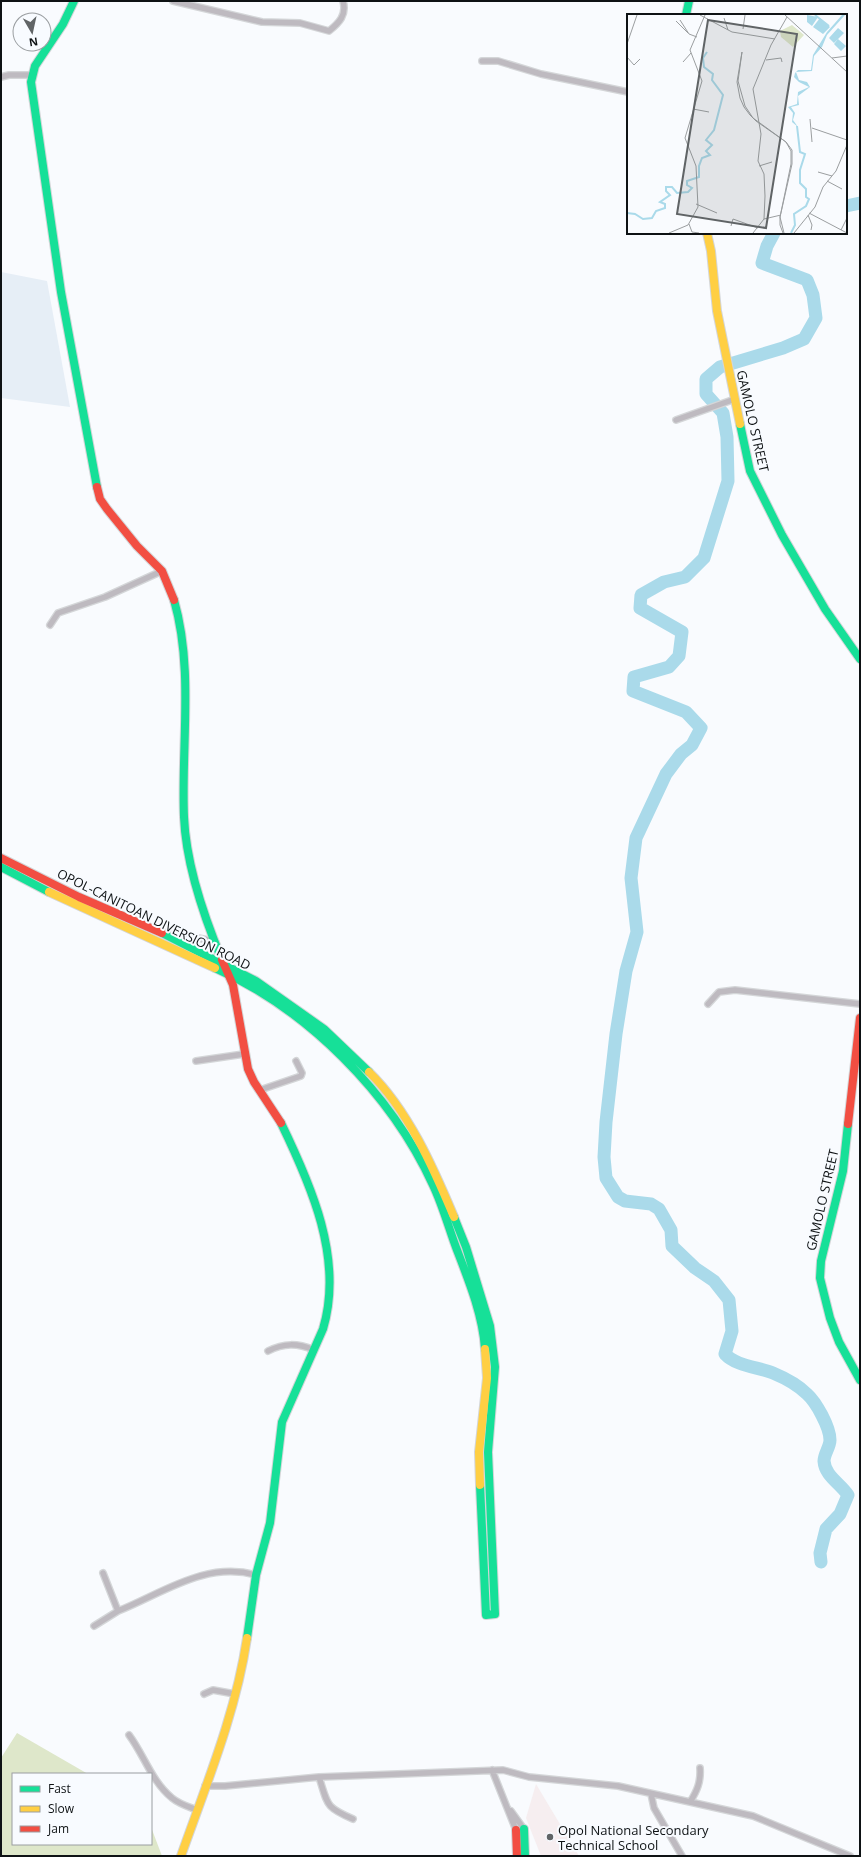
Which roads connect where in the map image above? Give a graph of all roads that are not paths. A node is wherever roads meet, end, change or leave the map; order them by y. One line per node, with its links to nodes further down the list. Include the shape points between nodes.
1 (74, 1): 7 (street, via 64,24 35,66)
2 (173, 1): 3 (street, via 262,22 300,23 329,31 344,13)
3 (343, 1)
4 (690, 1): 5 (street)
5 (686, 14)
6 (482, 61): 9 (street, via 498,61 540,74)
7 (32, 75): 8 (street); 13 (street, via 32,92 59,284 95,481 100,499 107,510)
8 (1, 77)
9 (627, 92)
10 (707, 234): 11 (street, GAMOLO STREET, via 717,311)
11 (735, 399): 12 (street); 15 (street, GAMOLO STREET, via 746,456 756,485 825,609)
12 (676, 420)
13 (162, 571): 14 (street, via 105,598 58,613); 21 (street, via 171,589 179,617 182,642 185,833 192,869)
14 (50, 625)
15 (860, 659)
16 (1, 858): 18 (street, OPOL-CANITOAN DIVERSION ROAD)
17 (1, 867): 18 (street, OPOL-CANITOAN DIVERSION ROAD, via 75,904)
18 (152, 933): 19 (street); 20 (street, OPOL-CANITOAN DIVERSION ROAD); 23 (street, OPOL-CANITOAN DIVERSION ROAD)
19 (174, 933): 20 (street); 21 (street)
20 (164, 935): 22 (street, OPOL-CANITOAN DIVERSION ROAD)
21 (213, 941): 22 (street)
22 (224, 964): 23 (street); 25 (street, OPOL-CANITOAN DIVERSION ROAD)
23 (228, 974): 24 (street, OPOL-CANITOAN DIVERSION ROAD)
24 (239, 985): 25 (street, OPOL-CANITOAN DIVERSION ROAD); 29 (street)
25 (254, 985): 39 (street, OPOL-CANITOAN DIVERSION ROAD, via 292,1013 365,1080 420,1158 447,1221 477,1308 487,1358 479,1452)
26 (708, 1004): 27 (street, via 719,992 735,990)
27 (860, 1004)
28 (860, 1018): 35 (street, GAMOLO STREET, via 844,1171 821,1261 820,1278 839,1342)
29 (244, 1054): 30 (street); 32 (street, via 248,1069)
30 (196, 1061)
31 (296, 1061): 32 (street, via 301,1076)
32 (260, 1090): 33 (street, via 290,1142 327,1244 330,1277 327,1316)
33 (314, 1350): 34 (street, via 292,1344); 37 (street, via 282,1422 270,1523)
34 (268, 1351)
35 (860, 1380)
36 (103, 1574): 38 (street)
37 (256, 1575): 38 (street, via 216,1571 171,1587); 42 (street, via 246,1645)
38 (118, 1612): 40 (street)
39 (490, 1614)
40 (94, 1626)
41 (204, 1694): 42 (street, via 213,1690)
42 (235, 1694): 47 (street)
43 (129, 1735): 50 (street, via 164,1790 179,1803)
44 (700, 1768): 49 (street, via 698,1790)
45 (492, 1770): 46 (street); 48 (street, via 535,1778 618,1786); 52 (street)
46 (319, 1778): 47 (street); 51 (street, via 330,1808)
47 (205, 1786): 50 (street)
48 (651, 1794): 49 (street); 57 (street, via 654,1808)
49 (690, 1802): 53 (street, via 753,1816)
50 (197, 1810): 54 (street)
51 (353, 1819)
52 (520, 1830): 55 (street); 56 (street)
53 (848, 1855)
54 (181, 1856)
55 (517, 1856)
56 (525, 1856)
57 (682, 1856)

